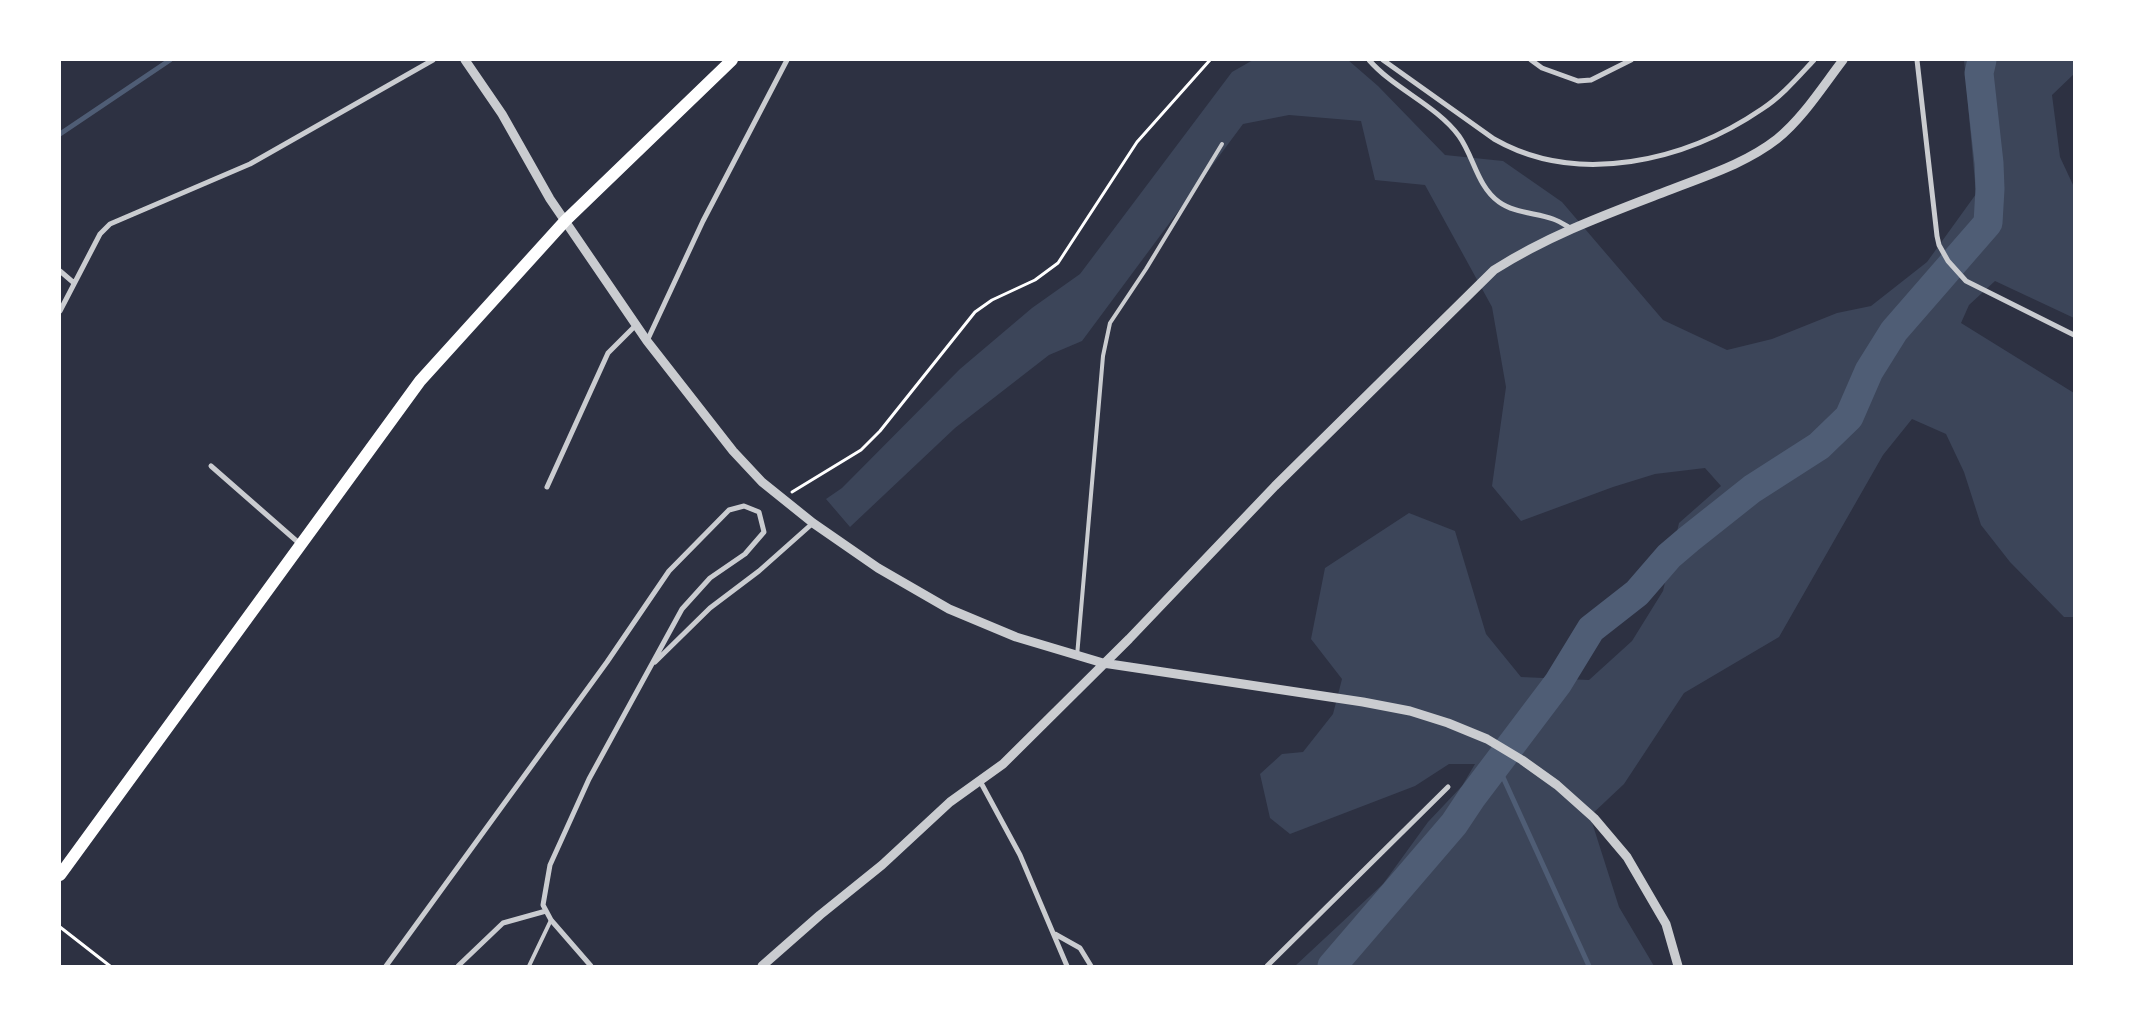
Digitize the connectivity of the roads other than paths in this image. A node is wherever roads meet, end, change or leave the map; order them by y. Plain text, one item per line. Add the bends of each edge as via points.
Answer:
1 (432, 60) edge
2 (465, 60) edge
3 (732, 60) edge
4 (787, 60) edge
5 (1369, 60) edge
6 (1383, 60) edge
7 (1531, 60) edge
8 (1631, 60) edge
9 (1814, 60) edge
10 (1843, 60) edge
11 (1917, 60) edge
12 (1222, 144) dead end
13 (565, 221) junction
14 (1570, 228) junction
15 (60, 271) edge
16 (74, 283) junction
17 (60, 311) edge
18 (636, 325) junction
19 (2074, 335) edge
20 (647, 341) junction
21 (211, 466) dead end
22 (547, 487) dead end
23 (813, 524) junction
24 (301, 545) junction
25 (1077, 656) junction
26 (1102, 663) junction
27 (649, 668) junction
28 (980, 781) junction
29 (1448, 787) dead end
30 (60, 875) edge
31 (546, 911) junction
32 (551, 920) junction
33 (1055, 934) junction
34 (386, 966) edge
35 (458, 966) edge
36 (529, 966) edge
37 (591, 966) edge
38 (762, 966) edge
39 (1067, 966) edge
40 (1091, 966) edge
41 (1267, 966) edge
42 (1678, 966) edge

1 - 16 street via 250,164 110,224 100,234
2 - 13 street via 502,114
3 - 13 main road
4 - 20 street via 703,221
5 - 14 street via 1382,75 1448,124 1459,137 1485,187 1499,202 1553,219
6 - 9 street via 1511,149 1534,157 1592,165 1640,162 1713,137 1763,109 1792,85
7 - 8 street via 1542,68 1578,81 1591,80
10 - 14 street via 1797,118 1778,138 1751,157
11 - 19 street via 1939,245 1948,261 1966,281
12 - 25 lane via 1110,323 1102,356
13 - 18 street
13 - 24 main road via 420,381
14 - 26 street via 1516,256 1480,283
15 - 16 street
16 - 17 street
18 - 20 street
18 - 22 street via 608,353
20 - 23 street via 733,451 762,482
21 - 24 street
23 - 25 street via 949,610 1016,637
23 - 27 street via 710,608
24 - 30 main road
25 - 26 street
26 - 28 street via 1003,764
26 - 42 street via 1410,711 1487,739 1557,785 1594,818 1627,856 1666,924
27 - 31 street via 589,780 550,864 543,905
27 - 34 street via 682,609 710,578 745,554 764,532 759,512 744,506 729,510 669,571 607,662
28 - 33 street via 1020,855
28 - 38 street via 950,802 882,865
29 - 41 street
31 - 32 street
31 - 35 street via 503,924
32 - 36 lane
32 - 37 street
33 - 39 street
33 - 40 street via 1080,948

